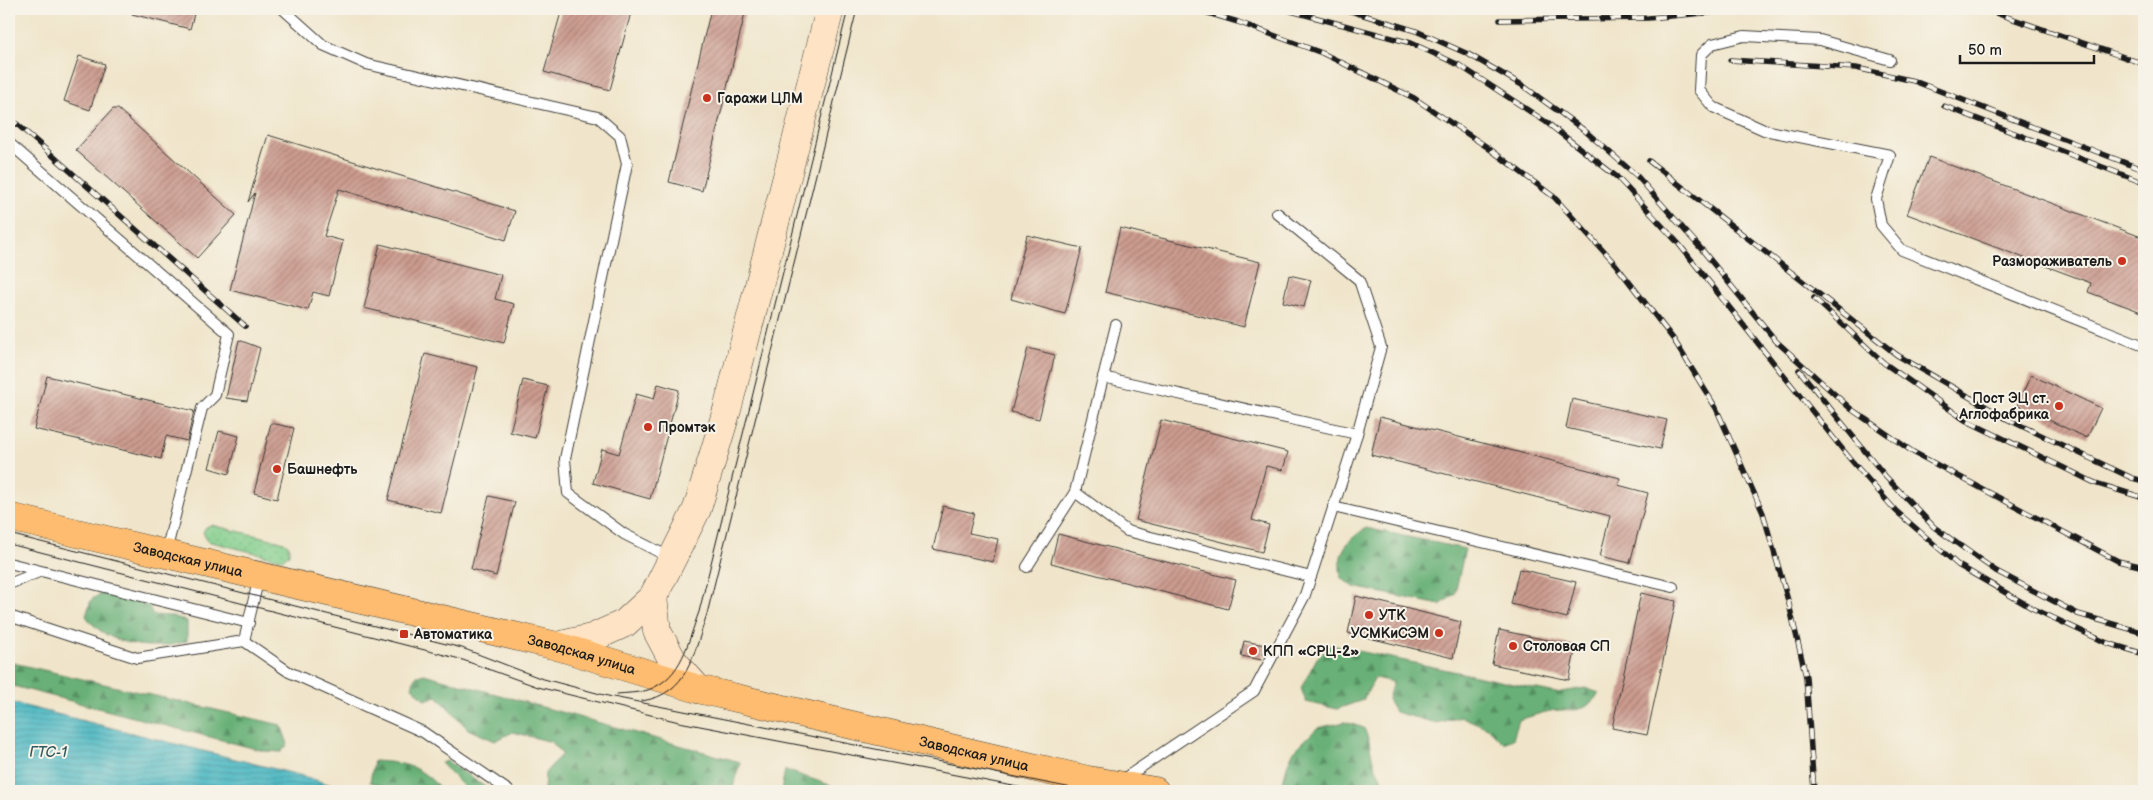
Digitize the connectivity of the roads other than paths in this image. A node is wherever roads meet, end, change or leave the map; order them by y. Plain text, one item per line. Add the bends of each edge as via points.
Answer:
1 (283, 9) edge
2 (830, 9) edge
3 (1890, 60) dead end
4 (9, 143) edge
5 (1277, 213) dead end
6 (1116, 324) dead end
7 (2144, 346) edge
8 (1103, 377) junction
9 (1357, 434) junction
10 (1075, 492) junction
11 (1333, 507) junction
12 (9, 517) edge
13 (166, 553) junction
14 (672, 558) junction
15 (9, 564) edge
16 (1027, 567) dead end
17 (39, 572) junction
18 (259, 576) junction
19 (1311, 577) junction
20 (9, 584) edge
21 (1673, 587) dead end
22 (653, 597) junction
23 (9, 616) edge
24 (249, 623) junction
25 (244, 641) junction
26 (557, 646) junction
27 (698, 689) junction
28 (1115, 785) junction
29 (509, 791) edge
30 (1155, 791) edge

1 - 14 lane via 323,45 366,64 598,117 620,136 627,164 565,458 568,493 624,534
2 - 14 street via 727,410 697,509
3 - 7 lane via 1820,40 1744,36 1712,44 1701,55 1699,90 1713,107 1764,130 1890,155 1876,199 1881,225 1902,250
4 - 13 lane via 229,334 214,395 202,408
5 - 9 lane via 1358,280 1381,347
6 - 8 lane
8 - 9 lane
8 - 10 lane
9 - 11 lane
10 - 16 lane
10 - 19 lane via 1127,531
11 - 19 lane
11 - 21 lane
12 - 13 main road, Заводская улица
13 - 18 main road, Заводская улица
14 - 22 street
15 - 17 lane
17 - 20 lane
17 - 24 lane
18 - 24 lane
18 - 26 main road, Заводская улица
19 - 28 lane via 1305,595 1254,691
22 - 26 street via 625,623 592,638
22 - 27 street via 657,631 673,661
23 - 25 lane via 137,658
24 - 25 lane
25 - 29 lane via 289,672 423,732
26 - 27 main road, Заводская улица
27 - 28 main road, Заводская улица
28 - 30 main road, Заводская улица

